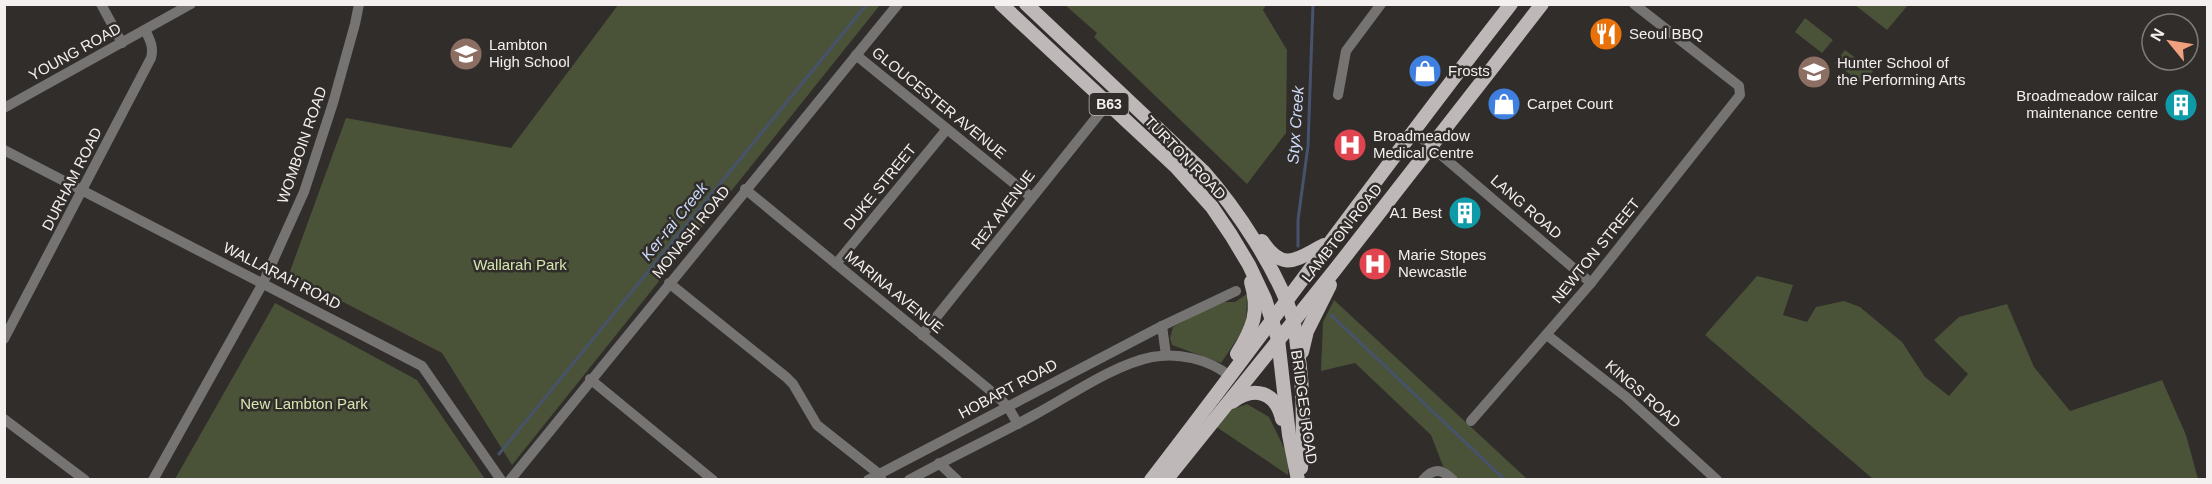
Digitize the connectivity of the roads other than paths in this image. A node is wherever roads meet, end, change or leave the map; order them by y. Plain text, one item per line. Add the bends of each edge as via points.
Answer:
1 (101, 4) edge
2 (191, 4) edge
3 (359, 4) edge
4 (898, 4) edge
5 (1001, 4) edge
6 (1026, 4) edge
7 (1381, 4) edge
8 (1511, 4) edge
9 (1542, 4) edge
10 (1634, 4) edge
11 (145, 30) junction
12 (122, 43) junction
13 (856, 55) junction
14 (1338, 95) dead end
15 (1108, 103) junction
16 (4, 108) edge
17 (947, 129) junction
18 (1413, 131) junction
19 (1432, 146) junction
20 (4, 150) edge
21 (745, 189) junction
22 (83, 190) junction
23 (1031, 197) junction
24 (1233, 210) junction
25 (1329, 243) junction
26 (836, 264) junction
27 (1249, 265) junction
28 (1334, 271) junction
29 (263, 283) junction
30 (669, 283) junction
31 (1591, 283) junction
32 (1236, 291) dead end
33 (1286, 302) junction
34 (1293, 320) junction
35 (1272, 321) junction
36 (1162, 326) junction
37 (1547, 334) junction
38 (922, 335) junction
39 (4, 339) edge
40 (1278, 339) junction
41 (1166, 355) junction
42 (1300, 362) junction
43 (1230, 376) junction
44 (590, 379) junction
45 (1008, 406) junction
46 (1221, 410) junction
47 (4, 419) edge
48 (1472, 421) dead end
49 (1018, 424) junction
50 (1289, 435) junction
51 (939, 463) junction
52 (1426, 476) edge
53 (880, 477) edge
54 (85, 480) edge
55 (153, 480) edge
56 (501, 480) edge
57 (510, 480) edge
58 (713, 480) edge
59 (868, 480) edge
60 (909, 480) edge
61 (957, 480) edge
62 (1151, 480) edge
63 (1166, 480) edge
64 (1299, 480) edge
65 (1453, 480) edge
66 (1717, 480) edge

1 - 12 street
2 - 11 street, YOUNG ROAD
3 - 29 street, WOMBOIN ROAD via 304,192
4 - 13 street, MONASH ROAD
5 - 15 main road, TURTON ROAD / B63
6 - 24 main road, TURTON ROAD / B63 via 1188,156
7 - 14 street via 1346,51
8 - 18 main road, LAMBTON ROAD
9 - 19 main road, LAMBTON ROAD
10 - 31 street, NEWTON STREET via 1739,86 1740,95
11 - 12 street, YOUNG ROAD
11 - 22 street, DURHAM ROAD via 152,43 151,58
12 - 16 street, YOUNG ROAD
13 - 17 street, GLOUCESTER AVENUE
13 - 21 street, MONASH ROAD
15 - 23 street, REX AVENUE
15 - 27 main road, TURTON ROAD / B63 via 1201,194
17 - 23 street, GLOUCESTER AVENUE
17 - 26 street, DUKE STREET
18 - 19 street, LANG ROAD
18 - 25 main road, LAMBTON ROAD
19 - 28 main road, LAMBTON ROAD
19 - 31 street, LANG ROAD
20 - 22 street, WALLARAH ROAD
21 - 26 street, MARINA AVENUE
21 - 30 street, MONASH ROAD
22 - 29 street, WALLARAH ROAD
22 - 39 street, DURHAM ROAD
23 - 38 street, REX AVENUE
24 - 25 main road via 1245,214 1267,249 1281,258 1302,259
24 - 33 main road, TURTON ROAD / B63 via 1261,252
25 - 33 main road, LAMBTON ROAD
26 - 38 street, MARINA AVENUE
27 - 35 main road, TURTON ROAD / B63
27 - 43 main road via 1255,295 1253,325 1234,358
28 - 34 main road, LAMBTON ROAD
28 - 42 main road via 1304,339
29 - 55 street, WOMBOIN ROAD
29 - 56 street, WALLARAH ROAD via 422,366
30 - 44 street, MONASH ROAD
30 - 53 street via 786,377 817,425
31 - 37 street, NEWTON STREET
32 - 36 street, HOBART ROAD
33 - 34 main road, BRIDGES ROAD / B63
33 - 35 main road, LAMBTON ROAD
34 - 40 main road, LAMBTON ROAD
34 - 42 main road, BRIDGES ROAD / B63
35 - 40 main road, TURTON ROAD / B63
35 - 43 main road, LAMBTON ROAD
36 - 41 street
36 - 45 street, HOBART ROAD
37 - 48 street, NEWTON STREET
37 - 66 street, KINGS ROAD via 1626,397
38 - 45 street, MARINA AVENUE
40 - 46 main road, LAMBTON ROAD
40 - 50 main road, BRIDGES ROAD / B63
41 - 43 street via 1216,366
41 - 49 street via 1120,369
42 - 64 main road, BRIDGES ROAD / B63 via 1304,430
43 - 62 main road, LAMBTON ROAD
44 - 57 street, MONASH ROAD
44 - 58 street
45 - 49 street, MARINA AVENUE
45 - 53 street, HOBART ROAD
46 - 50 main road via 1241,395 1256,392 1280,407
46 - 63 main road, LAMBTON ROAD
47 - 54 street
49 - 51 street
50 - 64 main road, BRIDGES ROAD / B63
51 - 60 street
51 - 61 street
52 - 65 street via 1439,470
53 - 59 street, HOBART ROAD

